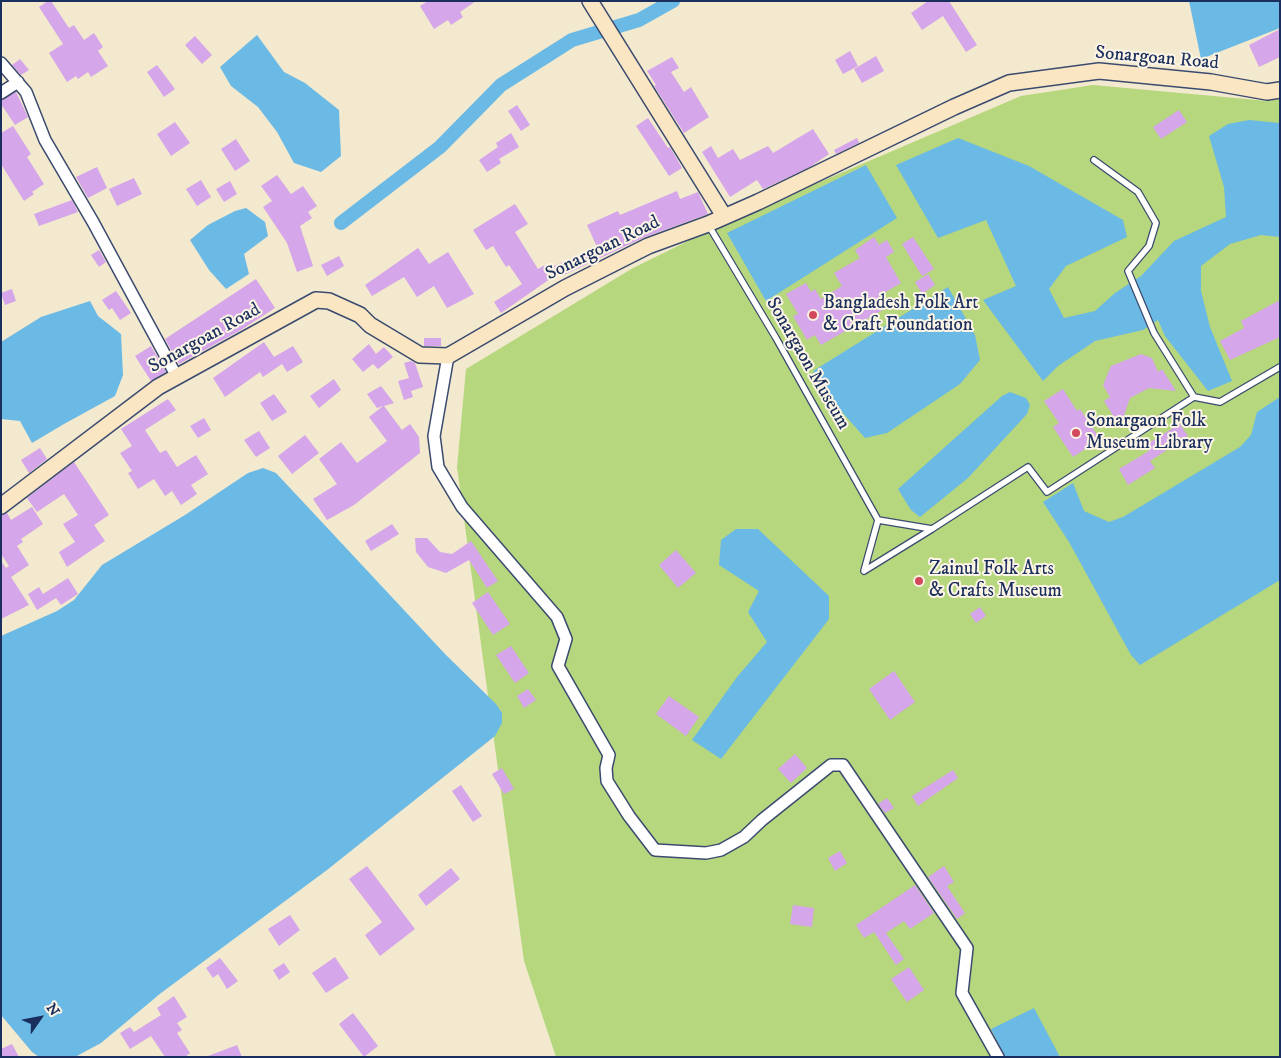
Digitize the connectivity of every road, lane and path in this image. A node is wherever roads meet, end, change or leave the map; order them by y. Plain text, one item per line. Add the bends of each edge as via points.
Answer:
1 (590, 1) edge
2 (1, 63) edge
3 (18, 82) junction
4 (1280, 90) edge
5 (1, 93) edge
6 (1094, 160) dead end
7 (724, 216) junction
8 (708, 224) junction
9 (448, 356) junction
10 (1280, 367) edge
11 (177, 377) junction
12 (1194, 397) junction
13 (1, 506) edge
14 (878, 520) junction
15 (932, 529) junction
16 (998, 1057) edge

1 - 7 main road
2 - 3 street
3 - 5 street
3 - 11 street via 26,92 45,140
4 - 7 main road, Sonargoan Road via 1267,92 1211,82 1099,71 1009,83
6 - 12 lane via 1138,192 1156,223 1148,246 1128,271 1154,333
7 - 8 main road, Sonargoan Road
8 - 9 main road, Sonargoan Road via 648,246 602,269
8 - 14 lane, Sonargaon Museum
9 - 11 main road, Sonargoan Road via 420,355 370,325 360,315 329,301 316,300
9 - 16 street via 434,436 438,467 462,506 557,618 566,638 558,666 609,755 607,782 654,850 706,853 722,850 744,837 831,765 843,766 967,948 962,993
10 - 12 lane via 1220,402
11 - 13 main road, Sonargoan Road via 158,387
12 - 15 lane via 1047,492 1028,467
14 - 15 lane
14 - 15 lane via 864,571

